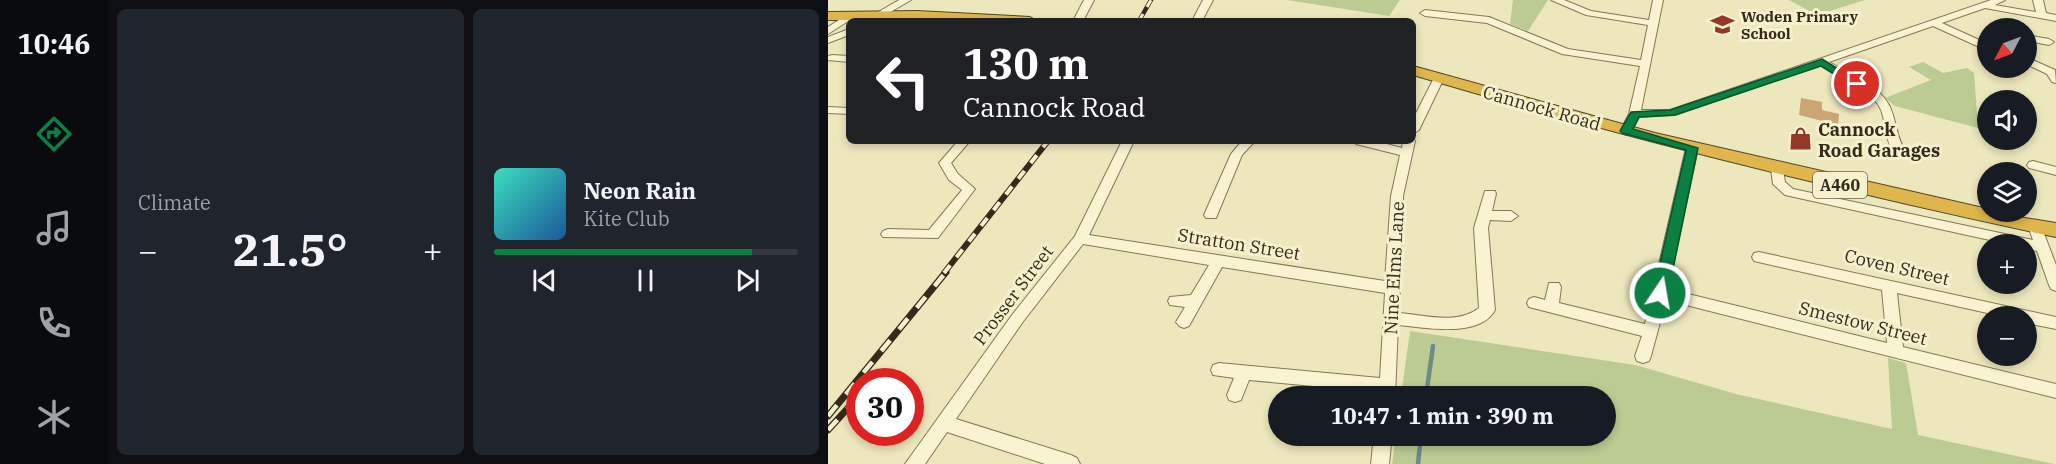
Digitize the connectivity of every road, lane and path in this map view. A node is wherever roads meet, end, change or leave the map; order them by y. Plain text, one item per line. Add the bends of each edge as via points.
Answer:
1 (906, 0) edge
2 (1089, 0) edge
3 (1208, 0) edge
4 (1556, 0) edge
5 (1658, 0) edge
6 (2001, 0) edge
7 (2038, 0) edge
8 (1985, 5) junction
9 (1425, 13) dead end
10 (828, 16) edge
11 (851, 16) junction
12 (2042, 16) junction
13 (848, 18) edge
14 (874, 18) edge
15 (1080, 18) edge
16 (1199, 18) edge
17 (2056, 18) edge
18 (846, 19) edge
19 (1652, 23) junction
20 (1934, 23) junction
21 (828, 31) edge
22 (846, 33) edge
23 (2037, 39) edge
24 (828, 40) edge
25 (2049, 42) dead end
26 (1977, 43) edge
27 (832, 58) dead end
28 (846, 59) edge
29 (1822, 62) junction
30 (1646, 64) junction
31 (2037, 65) edge
32 (1416, 71) edge
33 (1438, 78) junction
34 (2056, 80) edge
35 (828, 110) edge
36 (846, 111) edge
37 (1635, 114) junction
38 (1416, 124) edge
39 (1626, 131) junction
40 (961, 144) edge
41 (1127, 144) edge
42 (1246, 144) edge
43 (1388, 144) edge
44 (1406, 146) edge
45 (1692, 148) junction
46 (1900, 152) dead end
47 (2037, 166) edge
48 (1777, 169) junction
49 (2056, 171) edge
50 (1490, 194) dead end
51 (1211, 215) dead end
52 (1484, 215) junction
53 (1511, 216) dead end
54 (2035, 226) junction
55 (2056, 230) edge
56 (888, 234) dead end
57 (1080, 239) junction
58 (2043, 247) junction
59 (1759, 257) dead end
60 (1218, 261) junction
61 (2056, 285) edge
62 (1889, 286) junction
63 (1554, 287) dead end
64 (1391, 288) junction
65 (1660, 293) junction
66 (1175, 301) dead end
67 (1194, 301) junction
68 (1534, 303) dead end
69 (1551, 306) junction
70 (1980, 306) edge
71 (1392, 318) junction
72 (2037, 319) edge
73 (1184, 322) dead end
74 (2056, 323) edge
75 (1651, 332) junction
76 (1896, 351) junction
77 (1643, 356) dead end
78 (1219, 370) dead end
79 (1244, 373) junction
80 (1348, 386) edge
81 (1388, 386) edge
82 (2056, 391) edge
83 (1235, 395) dead end
84 (944, 423) junction
85 (1382, 446) edge
86 (914, 464) edge
87 (1071, 464) edge
88 (1380, 464) edge

1 - 14 street
2 - 15 street
3 - 16 street
4 - 19 street via 1588,13
5 - 19 street
6 - 8 street
7 - 12 street
8 - 12 street
8 - 20 street
9 - 30 street via 1440,10 1489,20 1566,52
10 - 11 highway
11 - 13 street
11 - 14 highway
12 - 17 street
18 - 21 street
19 - 30 street
20 - 26 street
20 - 29 street
22 - 24 street
23 - 25 street
27 - 28 street
29 - 37 street via 1671,113
29 - 46 street via 1874,94 1885,106 1893,144
30 - 37 street
31 - 34 street via 2051,72
32 - 33 highway, Cannock Road / A460
33 - 38 street
33 - 39 highway, Cannock Road / A460
35 - 36 street
37 - 39 street
39 - 45 highway, Cannock Road / A460
40 - 56 street via 945,163 953,177 969,189 933,235
41 - 57 street, Prosser Street
42 - 51 street via 1237,154
43 - 44 street
44 - 64 street, Nine Elms Lane via 1397,196
45 - 48 highway, Cannock Road / A460
45 - 65 street
47 - 49 street
48 - 54 highway, Cannock Road / A460
48 - 58 street via 1779,184 1789,192
50 - 52 street
52 - 53 street
52 - 71 street via 1481,228 1487,310 1467,323
54 - 55 highway, Cannock Road / A460
54 - 58 street
57 - 60 street, Stratton Street
57 - 84 street, Prosser Street via 1017,319
58 - 61 street
59 - 62 street, Coven Street
60 - 64 street, Stratton Street
60 - 67 street
62 - 70 street, Coven Street
62 - 76 street
63 - 69 street
64 - 71 street, Nine Elms Lane
65 - 75 street
65 - 76 street, Smestow Street
66 - 67 street
67 - 73 street
68 - 69 street
69 - 75 street
71 - 81 street, Nine Elms Lane
72 - 74 street, Coven Street
75 - 77 street
76 - 82 street, Smestow Street
78 - 79 street
79 - 80 street
79 - 83 street
84 - 86 street, Prosser Street
84 - 87 street
85 - 88 street

